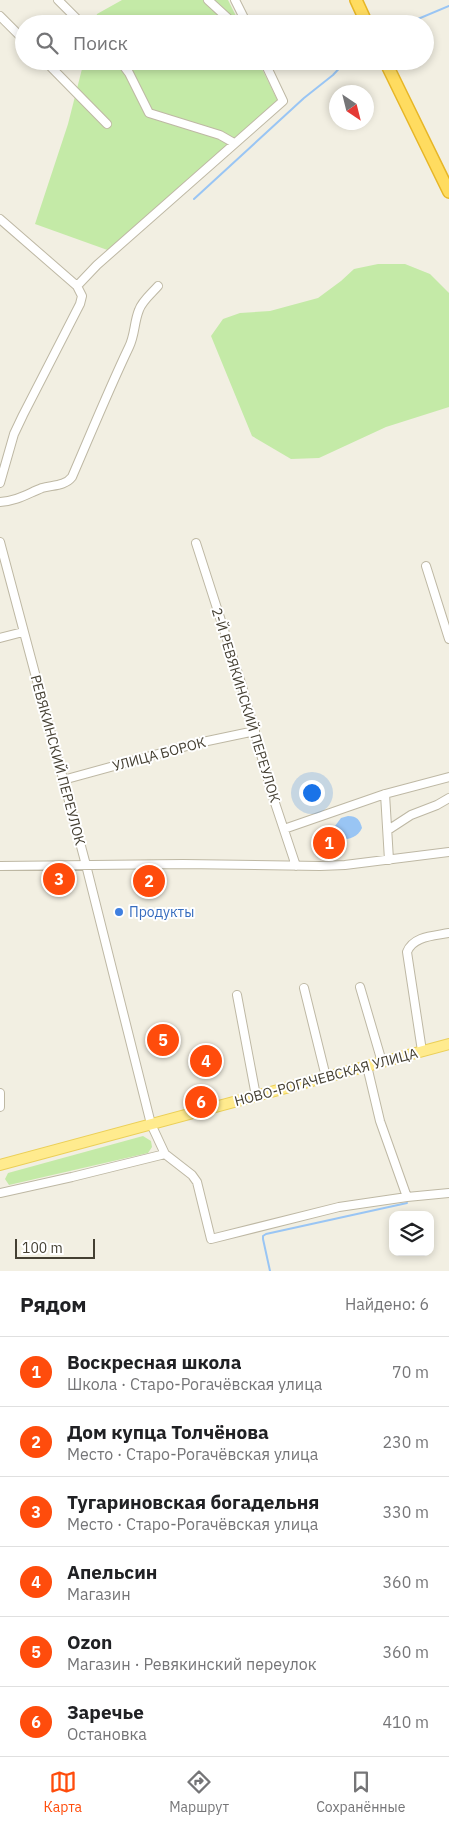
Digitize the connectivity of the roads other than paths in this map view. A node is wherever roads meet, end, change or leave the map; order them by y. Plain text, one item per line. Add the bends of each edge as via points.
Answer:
1 (58, 0) edge
2 (208, 0) edge
3 (235, 0) edge
4 (356, 0) edge
5 (73, 15) edge
6 (224, 15) edge
7 (242, 15) edge
8 (363, 15) edge
9 (0, 16) edge
10 (15, 31) edge
11 (54, 70) edge
12 (127, 70) edge
13 (268, 70) edge
14 (389, 70) edge
15 (107, 124) dead end
16 (234, 144) junction
17 (449, 192) edge
18 (0, 219) edge
19 (76, 286) junction
20 (158, 286) dead end
21 (0, 483) edge
22 (0, 502) edge
23 (0, 542) edge
24 (196, 543) dead end
25 (426, 566) dead end
26 (23, 632) junction
27 (0, 638) edge
28 (449, 639) edge
29 (255, 731) junction
30 (449, 776) edge
31 (63, 780) junction
32 (385, 794) junction
33 (449, 798) edge
34 (284, 829) junction
35 (388, 830) junction
36 (449, 852) edge
37 (389, 860) junction
38 (86, 865) junction
39 (0, 866) edge
40 (296, 866) junction
41 (449, 933) edge
42 (360, 987) dead end
43 (304, 988) dead end
44 (237, 995) dead end
45 (449, 1044) edge
46 (422, 1051) junction
47 (382, 1062) junction
48 (367, 1066) junction
49 (326, 1077) junction
50 (0, 1093) edge
51 (256, 1096) junction
52 (0, 1107) edge
53 (151, 1124) junction
54 (165, 1154) junction
55 (3, 1164) edge
56 (449, 1192) edge
57 (0, 1193) edge
58 (407, 1197) junction

1 - 5 street
2 - 6 street
3 - 7 street
4 - 8 highway
9 - 10 street
11 - 15 street
12 - 16 street via 149,113 220,135
13 - 16 street via 283,101
14 - 17 highway
16 - 19 street
18 - 19 street
19 - 21 street via 82,296 80,304 14,434
20 - 22 street via 139,310 130,344 72,477 65,483 43,488 19,499
23 - 26 street, РЕВЯКИНСКИЙ ПЕРЕУЛОК
24 - 29 street, 2-Й РЕВЯКИНСКИЙ ПЕРЕУЛОК
25 - 28 street
26 - 27 street
26 - 31 street, РЕВЯКИНСКИЙ ПЕРЕУЛОК
29 - 31 street, УЛИЦА БОРОК
29 - 34 street, 2-Й РЕВЯКИНСКИЙ ПЕРЕУЛОК
30 - 32 street
31 - 38 street, РЕВЯКИНСКИЙ ПЕРЕУЛОК
32 - 34 street
32 - 35 street
33 - 35 street via 411,815
34 - 40 street, 2-Й РЕВЯКИНСКИЙ ПЕРЕУЛОК
35 - 37 street
36 - 37 street
37 - 40 street
38 - 39 street
38 - 40 street
38 - 53 street, РЕВЯКИНСКИЙ ПЕРЕУЛОК
41 - 46 street via 421,938 409,946 407,952
42 - 47 street
43 - 49 street
44 - 51 street
45 - 46 main road, НОВО-РОГАЧЕВСКАЯ УЛИЦА
46 - 47 main road, НОВО-РОГАЧЕВСКАЯ УЛИЦА
47 - 48 main road, НОВО-РОГАЧЕВСКАЯ УЛИЦА
48 - 49 main road, НОВО-РОГАЧЕВСКАЯ УЛИЦА
48 - 58 street via 380,1121
49 - 51 main road, НОВО-РОГАЧЕВСКАЯ УЛИЦА
50 - 52 street
51 - 53 main road, НОВО-РОГАЧЕВСКАЯ УЛИЦА
53 - 54 street, РЕВЯКИНСКИЙ ПЕРЕУЛОК
53 - 55 main road, НОВО-РОГАЧЕВСКАЯ УЛИЦА
54 - 57 street
54 - 58 street via 192,1175 196,1182 211,1239 339,1207
56 - 58 street

